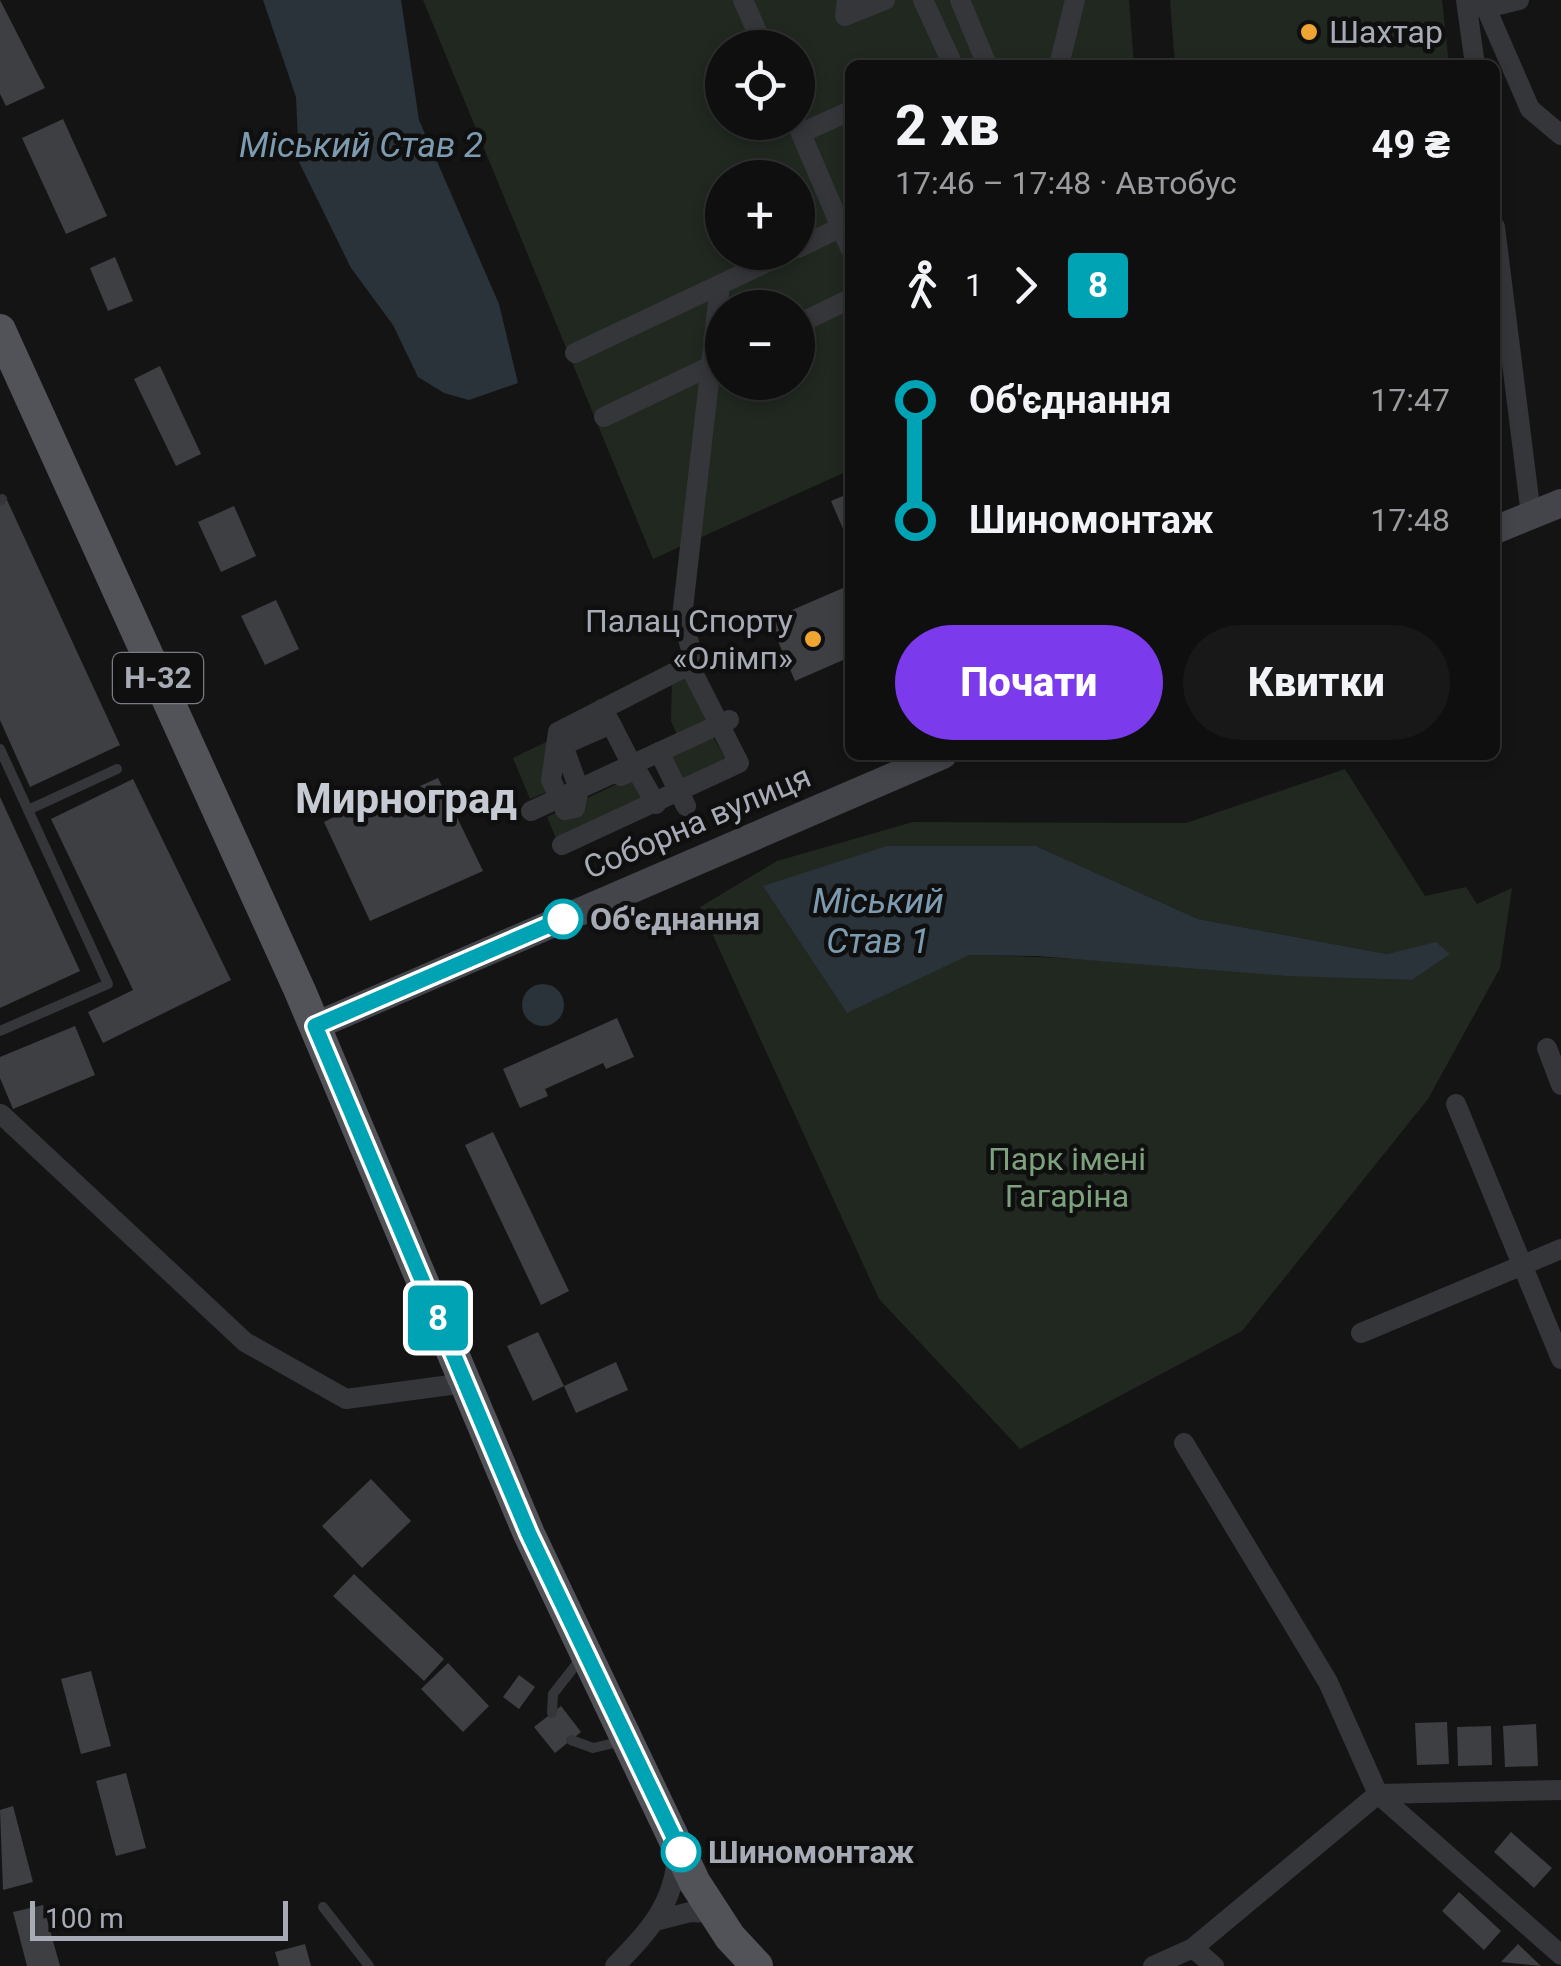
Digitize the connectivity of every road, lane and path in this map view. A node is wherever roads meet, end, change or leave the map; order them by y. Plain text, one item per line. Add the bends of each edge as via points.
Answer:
1 (743, 0) edge
2 (847, 0) edge
3 (886, 0) edge
4 (923, 0) edge
5 (960, 0) edge
6 (1075, 0) edge
7 (1520, 0) edge
8 (1473, 4) edge
9 (756, 30) edge
10 (951, 60) edge
11 (986, 60) edge
12 (1060, 60) edge
13 (1475, 60) edge
14 (845, 113) edge
15 (815, 122) edge
16 (1561, 135) edge
17 (804, 140) edge
18 (845, 229) edge
19 (845, 234) edge
20 (815, 243) edge
21 (1500, 266) edge
22 (750, 270) edge
23 (720, 284) junction
24 (720, 290) edge
25 (845, 301) edge
26 (815, 316) edge
27 (0, 330) edge
28 (575, 352) dead end
29 (705, 369) edge
30 (712, 400) edge
31 (604, 417) dead end
32 (1561, 503) edge
33 (1531, 516) junction
34 (1500, 528) edge
35 (692, 653) dead end
36 (607, 717) junction
37 (729, 720) dead end
38 (0, 751) edge
39 (660, 752) junction
40 (930, 760) edge
41 (632, 764) junction
42 (117, 768) dead end
43 (602, 778) junction
44 (579, 789) junction
45 (656, 804) dead end
46 (686, 806) dead end
47 (28, 810) junction
48 (531, 811) dead end
49 (562, 844) dead end
50 (315, 1026) junction
51 (0, 1030) edge
52 (1547, 1048) dead end
53 (1561, 1085) edge
54 (1456, 1104) dead end
55 (1, 1113) edge
56 (1561, 1250) edge
57 (1520, 1266) junction
58 (1362, 1333) dead end
59 (1561, 1359) edge
60 (465, 1383) junction
61 (1184, 1443) dead end
62 (585, 1652) junction
63 (552, 1713) dead end
64 (571, 1740) dead end
65 (627, 1740) junction
66 (1561, 1790) edge
67 (1378, 1794) junction
68 (678, 1844) junction
69 (322, 1907) dead end
70 (713, 1914) junction
71 (659, 1920) junction
72 (1193, 1948) junction
73 (1561, 1955) edge
74 (369, 1966) edge
75 (615, 1966) edge
76 (757, 1966) edge
77 (1154, 1966) edge
78 (1214, 1966) edge

1 - 9 street
2 - 3 street via 845,16
4 - 10 street
5 - 11 street
6 - 12 street
7 - 8 street
8 - 13 street
8 - 16 street via 1530,110
14 - 15 street
17 - 18 street
19 - 20 street
21 - 33 street
22 - 23 street
23 - 24 street
23 - 28 street
25 - 26 street
27 - 50 main road, Н-32
29 - 31 street
30 - 35 street via 682,617
32 - 33 street
33 - 34 street
36 - 41 street
36 - 44 street via 560,738 551,780 565,810 575,808
36 - 49 street via 689,665 739,763
37 - 39 street
38 - 47 lane
39 - 41 street
39 - 46 street
40 - 50 street, Соборна вулиця
41 - 43 street
42 - 47 lane
43 - 44 street
43 - 45 street via 610,782 636,769
44 - 48 street
47 - 51 lane via 108,984
50 - 60 main road, Н-32
52 - 53 street
54 - 57 street
55 - 60 street via 246,1342 346,1400
56 - 57 street
57 - 58 street
57 - 59 street
60 - 62 main road, Н-32
61 - 67 street via 1328,1682
62 - 63 lane via 554,1694
62 - 65 main road, Н-32
64 - 65 lane via 592,1748
65 - 68 main road, Н-32
66 - 67 street
67 - 72 street
67 - 73 street
68 - 70 main road, Н-32
68 - 71 street
69 - 74 lane
70 - 71 street
70 - 76 main road, Н-32
71 - 75 street
72 - 77 street
72 - 78 street

